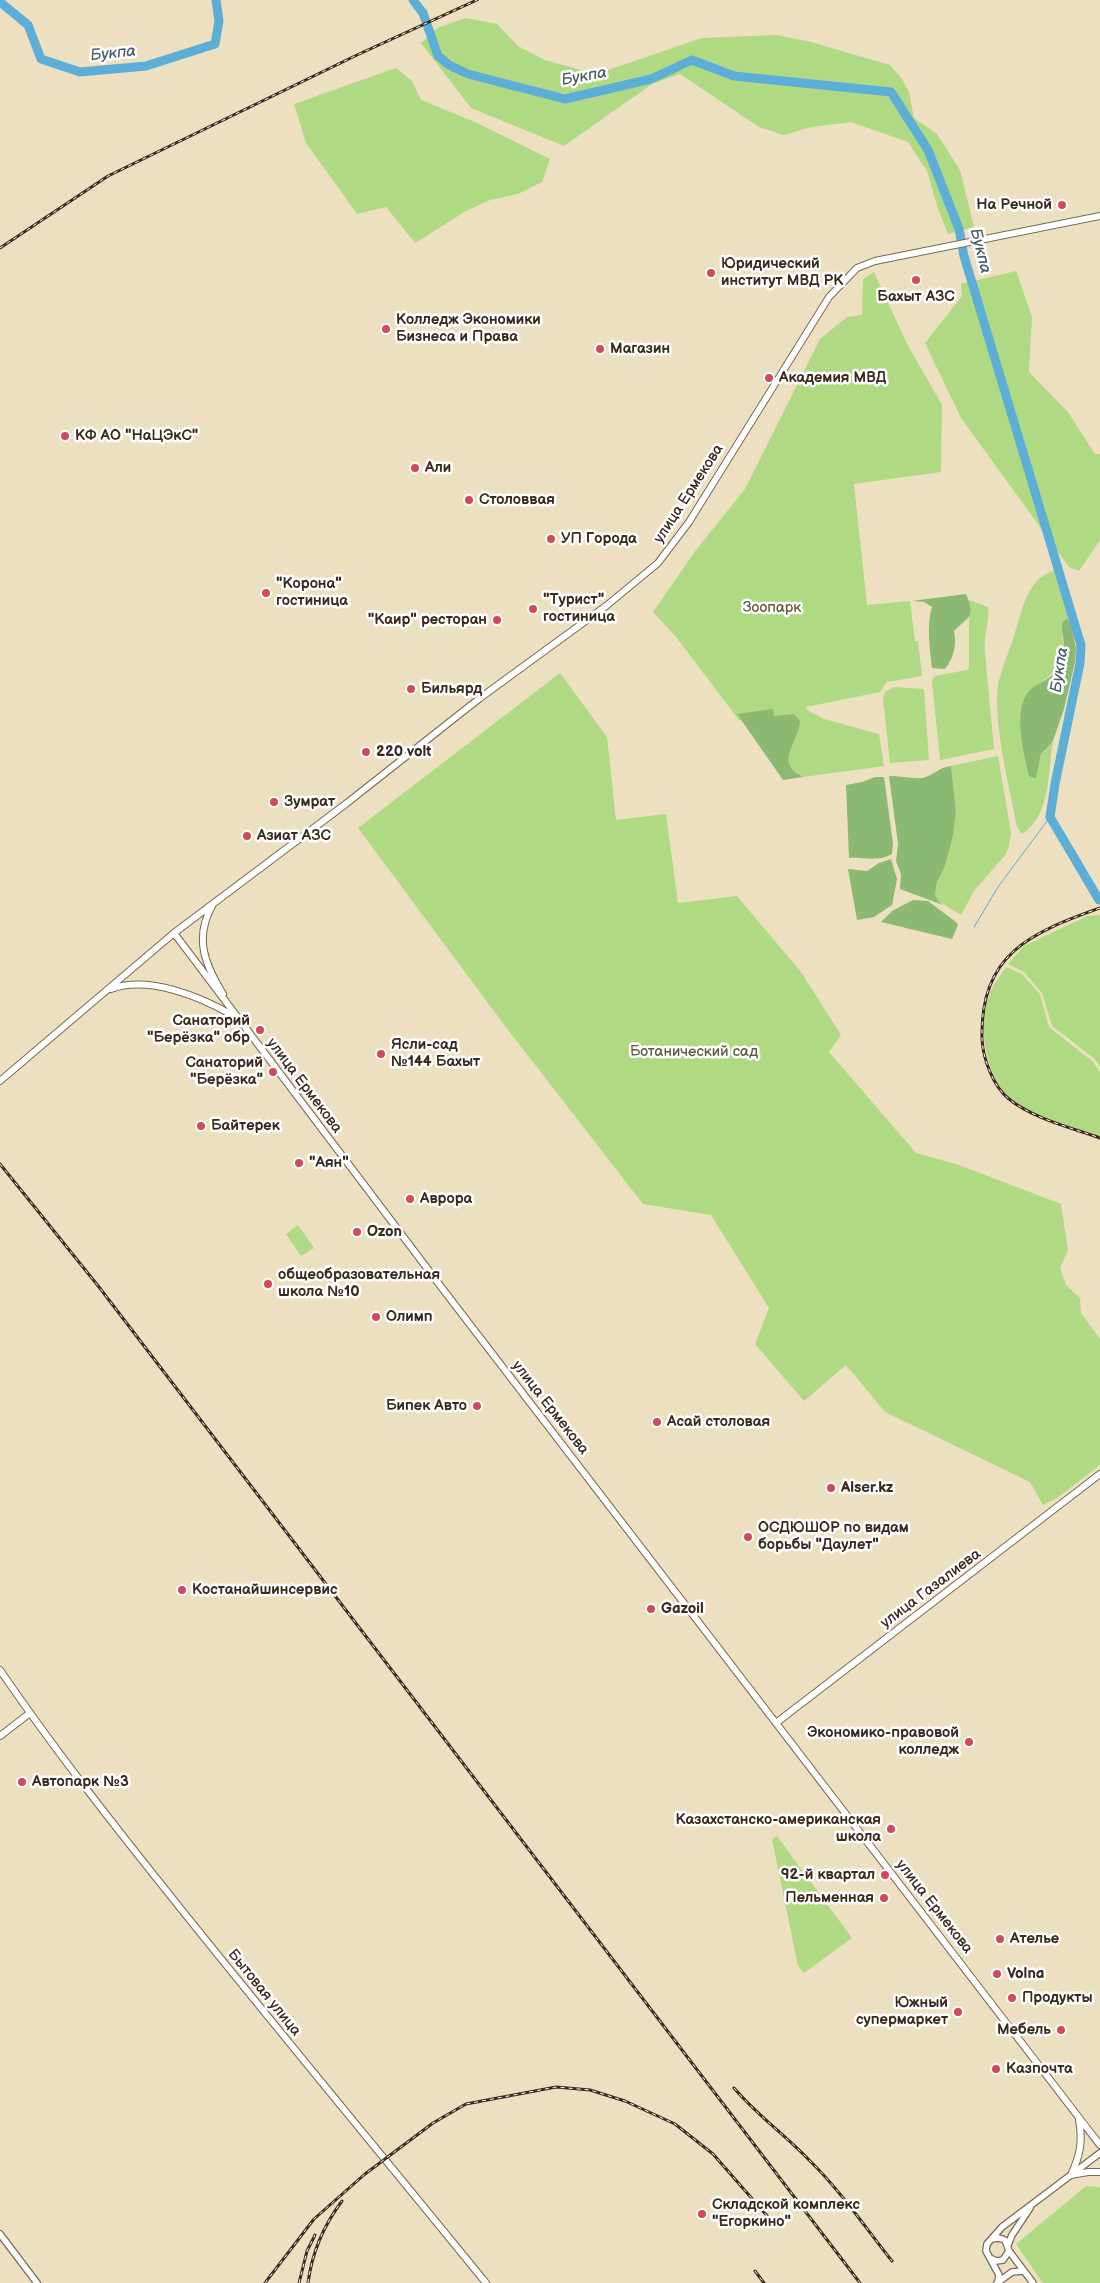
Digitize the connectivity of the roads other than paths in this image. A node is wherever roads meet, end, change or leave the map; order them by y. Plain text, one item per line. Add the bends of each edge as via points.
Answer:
1 (1100, 216) edge
2 (214, 903) junction
3 (174, 933) junction
4 (108, 990) junction
5 (238, 1017) junction
6 (0, 1081) edge
7 (1100, 1474) edge
8 (0, 1670) edge
9 (30, 1714) junction
10 (776, 1723) junction
11 (0, 1736) edge
12 (1079, 2119) junction
13 (1100, 2145) edge
14 (1100, 2153) edge
15 (1100, 2172) edge
16 (1071, 2175) junction
17 (1033, 2204) junction
18 (0, 2234) edge
19 (992, 2239) junction
20 (1009, 2248) junction
21 (989, 2257) junction
22 (1024, 2271) junction
23 (998, 2282) edge
24 (37, 2283) edge
25 (486, 2283) edge
26 (1033, 2283) edge

1 - 2 main road, улица Ермекова via 893,256 857,268 829,297 689,522 658,563 606,606 480,698
2 - 3 main road, улица Ермекова
2 - 5 main road via 203,928 202,940 207,963
3 - 4 main road
3 - 5 main road, улица Ермекова
4 - 5 main road via 122,985 155,986 202,998
4 - 6 main road
5 - 10 main road, улица Ермекова
7 - 10 main road, улица Газалиева
8 - 9 main road, Бытовая улица
9 - 11 main road
9 - 25 main road, Бытовая улица via 211,1946
10 - 12 main road, улица Ермекова
12 - 13 main road, улица Ермекова
12 - 16 main road via 1082,2135 1080,2157
14 - 16 street
15 - 16 main road
16 - 17 street
17 - 19 street via 1002,2227
17 - 20 street via 1012,2235
18 - 24 street
19 - 20 street via 1002,2238
19 - 21 street via 986,2247
20 - 21 street via 1006,2258 999,2261
20 - 22 street
21 - 23 street via 999,2274
22 - 23 street via 1012,2272
22 - 26 street

